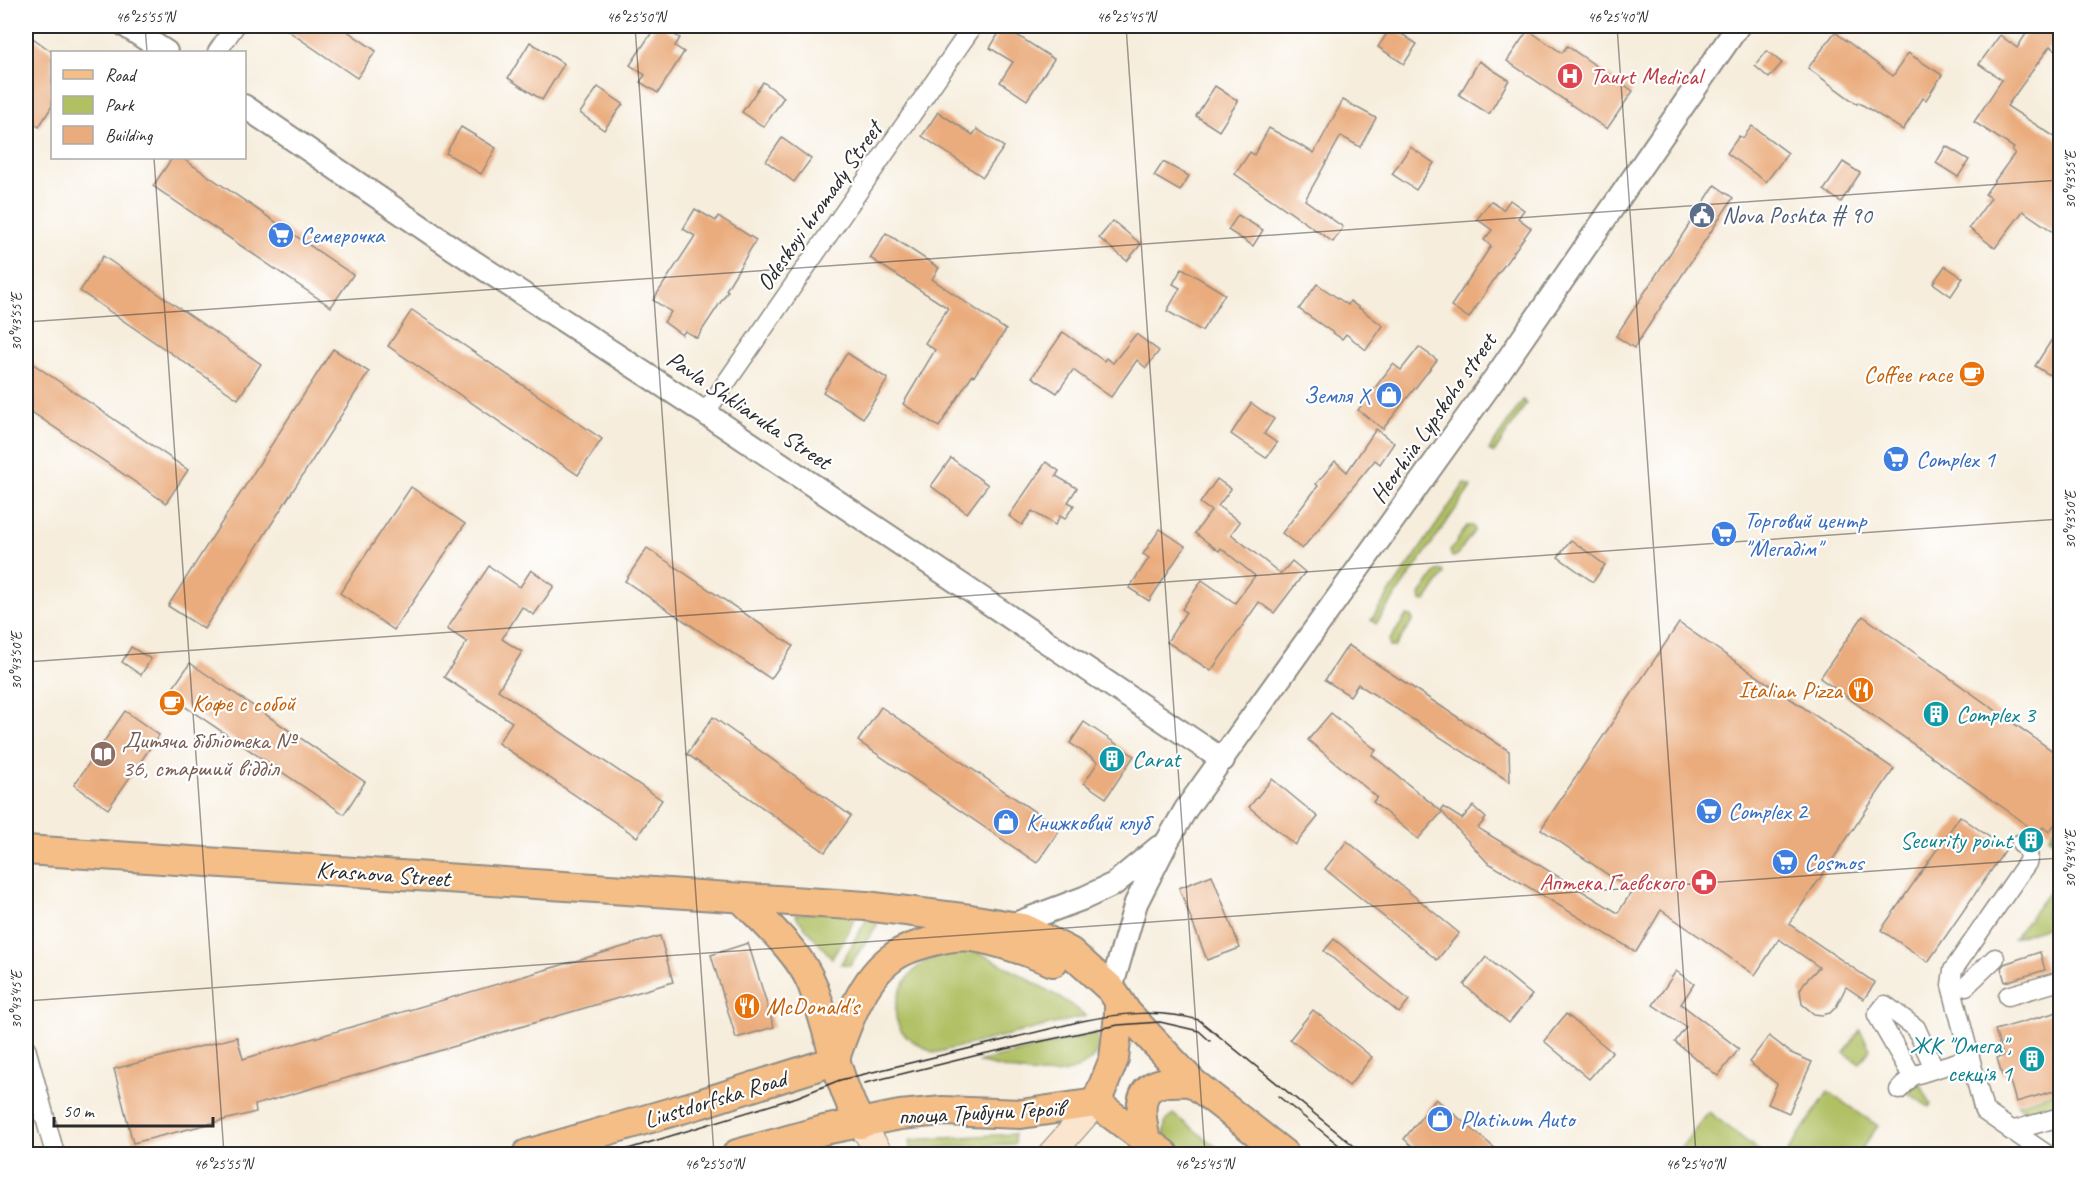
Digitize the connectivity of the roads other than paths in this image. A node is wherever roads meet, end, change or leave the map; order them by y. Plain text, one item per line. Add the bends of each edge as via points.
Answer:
1 (126, 26) edge
2 (235, 26) edge
3 (973, 26) edge
4 (1738, 26) edge
5 (164, 51) edge
6 (218, 51) edge
7 (246, 107) edge
8 (705, 413) junction
9 (1223, 760) junction
10 (1168, 840) junction
11 (2020, 843) dead end
12 (26, 850) edge
13 (741, 898) junction
14 (1009, 926) junction
15 (977, 937) junction
16 (1995, 958) dead end
17 (1990, 978) dead end
18 (2061, 981) edge
19 (1959, 989) junction
20 (2008, 996) dead end
21 (1116, 1005) junction
22 (26, 1048) edge
23 (1970, 1058) junction
24 (1934, 1068) junction
25 (1912, 1076) junction
26 (839, 1077) junction
27 (1192, 1082) junction
28 (1899, 1090) dead end
29 (1096, 1103) junction
30 (2061, 1117) edge
31 (861, 1124) junction
32 (2011, 1131) junction
33 (1155, 1148) edge
34 (55, 1155) edge
35 (527, 1155) edge
36 (737, 1155) edge
37 (880, 1155) edge
38 (1051, 1155) edge
39 (1284, 1155) edge
40 (2046, 1155) edge

1 - 5 street
2 - 6 street
3 - 8 street, Odeskoyi hromady Street
4 - 9 street, Heorhiia Lypskoho street via 1495,378
7 - 8 street, Pavla Shkliaruka Street
8 - 9 street, Pavla Shkliaruka Street
9 - 10 street, Heorhiia Lypskoho street
10 - 14 street, Heorhiia Lypskoho street via 1114,884
10 - 21 street, Heorhiia Lypskoho street via 1136,903
11 - 19 street via 2028,852 2027,863 1953,970 1951,977
12 - 13 main road, Krasnova Street
13 - 14 main road, Krasnova Street via 866,906
13 - 26 main road via 792,953 811,982
14 - 15 street, Heorhiia Lypskoho street
14 - 21 main road via 1023,928 1070,952
15 - 21 main road via 1061,964
15 - 26 main road via 916,945 891,958 868,983 855,1007
16 - 19 street
17 - 19 street
18 - 20 street
19 - 23 street
21 - 27 main road
21 - 29 main road, площа Трибуни Героїв via 1114,1059
22 - 34 street
23 - 24 street
23 - 32 street via 1984,1111
24 - 25 street
24 - 25 street via 1916,1028 1885,1005 1877,1015
25 - 28 street
26 - 31 main road
26 - 35 main road, Liustdorfska Road via 656,1117
27 - 33 main road via 1160,1083 1148,1090 1140,1113
27 - 39 main road
29 - 31 main road, площа Трибуни Героїв via 1021,1114 932,1112
29 - 33 main road
29 - 38 main road
30 - 32 street
31 - 36 main road via 824,1130
31 - 37 main road
32 - 40 street

